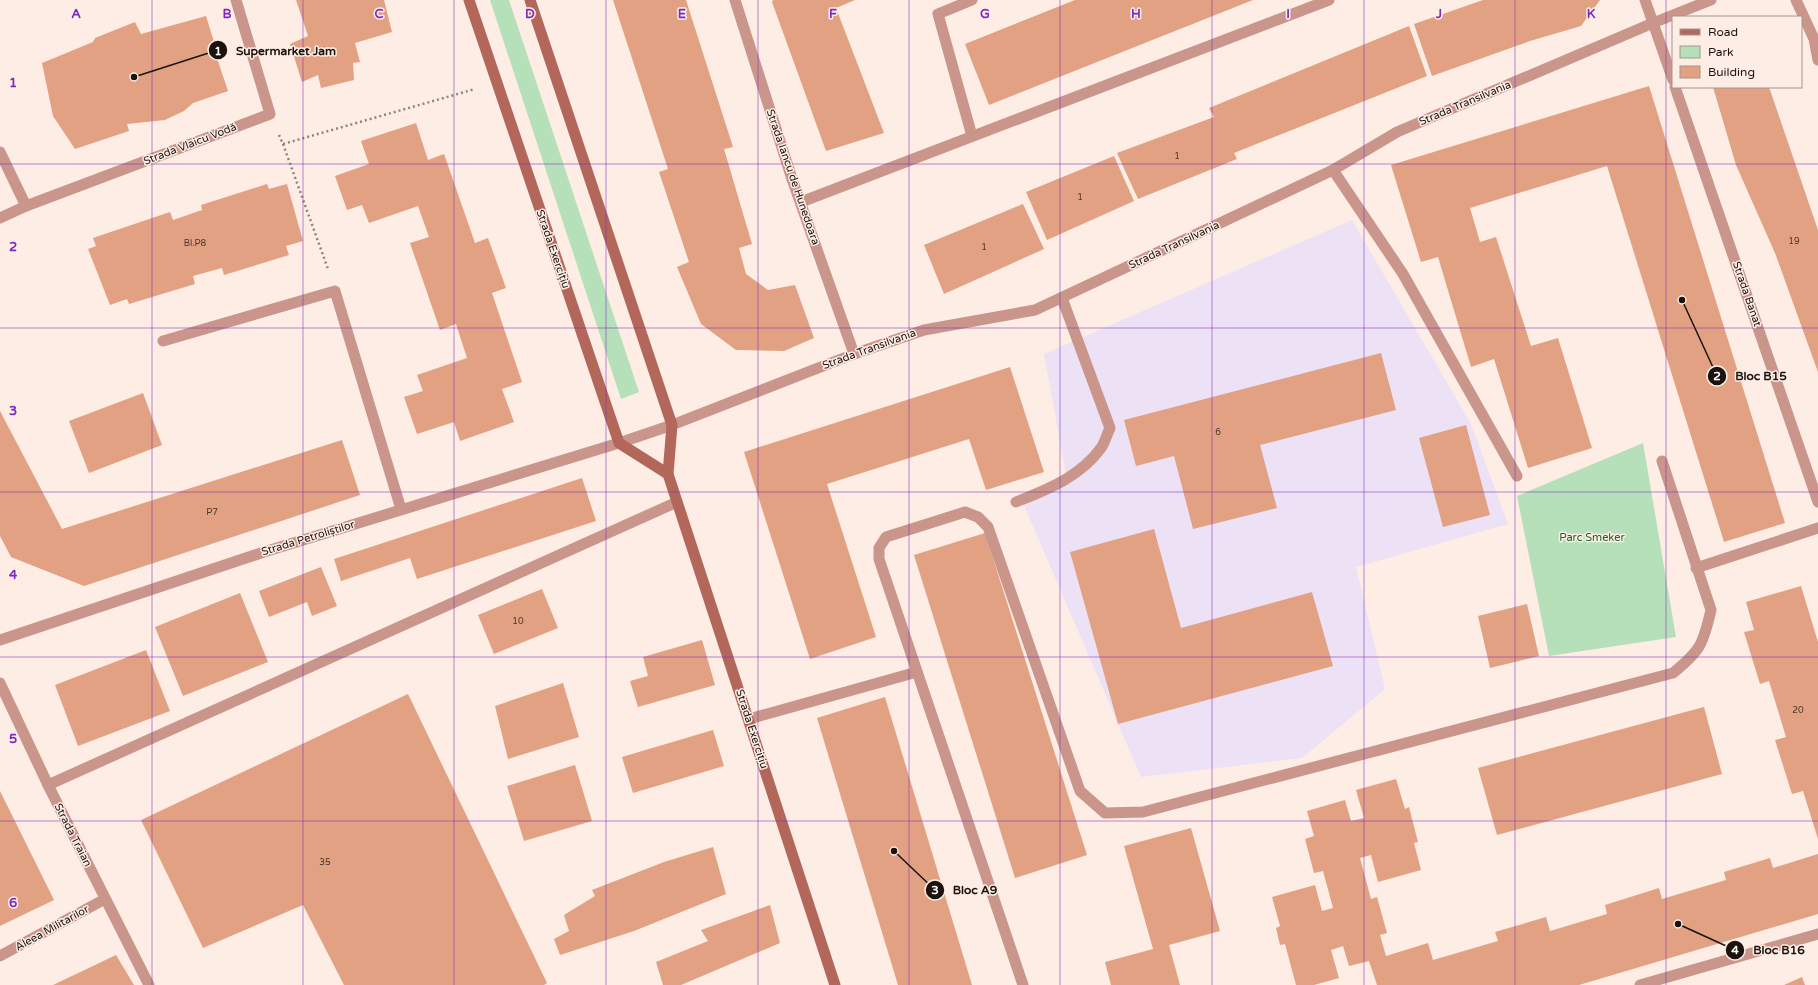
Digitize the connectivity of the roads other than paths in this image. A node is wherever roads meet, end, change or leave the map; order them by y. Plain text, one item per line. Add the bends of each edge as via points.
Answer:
1 (236, 0) edge
2 (469, 0) edge
3 (530, 0) edge
4 (735, 0) edge
5 (972, 0) edge
6 (1329, 0) edge
7 (1646, 0) edge
8 (1711, 0) edge
9 (1796, 0) edge
10 (1653, 23) junction
11 (1818, 60) edge
12 (1672, 77) edge
13 (1675, 88) edge
14 (972, 136) junction
15 (0, 152) edge
16 (1332, 170) junction
17 (801, 202) junction
18 (26, 206) junction
19 (0, 218) edge
20 (1062, 298) junction
21 (163, 340) dead end
22 (854, 354) junction
23 (672, 425) junction
24 (619, 443) junction
25 (1662, 462) dead end
26 (668, 474) junction
27 (1517, 476) dead end
28 (677, 502) junction
29 (1016, 502) dead end
30 (1818, 502) edge
31 (401, 509) junction
32 (1818, 528) edge
33 (1696, 568) junction
34 (0, 640) edge
35 (917, 672) junction
36 (0, 683) edge
37 (748, 719) junction
38 (48, 785) junction
39 (105, 899) junction
40 (1818, 934) edge
41 (0, 956) edge
42 (149, 985) edge
43 (835, 985) edge
44 (1023, 985) edge
45 (1640, 985) edge

1 - 18 street, Strada Vlaicu Vodă via 270,114
2 - 24 main road, Strada Exercițiu
3 - 23 main road, Strada Exercițiu
4 - 17 street, Strada Iancu de Hunedoara
5 - 14 street via 938,14
6 - 14 street
7 - 10 street
8 - 10 street, Strada Transilvania
9 - 11 street via 1814,39
10 - 12 street
10 - 16 street, Strada Transilvania via 1397,132
13 - 30 street, Strada Banat
14 - 17 street
15 - 18 street
16 - 20 street, Strada Transilvania
16 - 27 street via 1403,274
17 - 22 street, Strada Iancu de Hunedoara
18 - 19 street, Strada Vlaicu Vodă
20 - 22 street, Strada Transilvania via 1035,310 924,330
20 - 29 street via 1110,428 1101,447 1082,468 1059,484
21 - 31 street via 335,291
22 - 23 street, Strada Transilvania
23 - 24 street, Strada Transilvania
23 - 26 main road, Strada Exercițiu
24 - 26 main road
24 - 31 street, Strada Petroliștilor
25 - 33 street
26 - 28 main road, Strada Exercițiu
28 - 37 main road, Strada Exercițiu
28 - 38 street
31 - 34 street, Strada Petroliștilor
32 - 33 street
33 - 35 street via 1711,610 1706,635 1694,655 1673,673 1143,812 1105,813 1080,791 988,527 978,517 965,512 886,537 879,548 879,559
35 - 37 street
35 - 44 street
36 - 38 street, Strada Traian
37 - 43 main road, Strada Exercițiu
38 - 39 street, Strada Traian
39 - 41 street, Aleea Militarilor
39 - 42 street, Strada Traian
40 - 45 street

